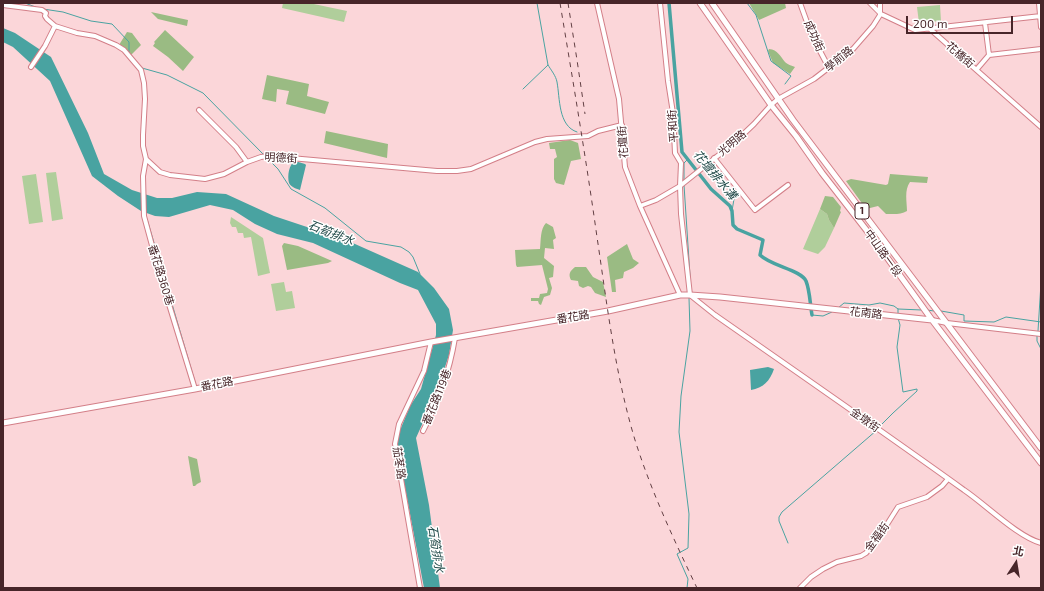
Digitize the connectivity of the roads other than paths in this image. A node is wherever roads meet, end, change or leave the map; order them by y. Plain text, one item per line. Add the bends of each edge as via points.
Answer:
1 (597, 3) edge
2 (660, 3) edge
3 (700, 3) edge
4 (712, 3) edge
5 (800, 3) edge
6 (870, 3) edge
7 (880, 3) edge
8 (1039, 3) edge
9 (3, 5) edge
10 (880, 14) junction
11 (1041, 16) edge
12 (985, 23) junction
13 (55, 26) junction
14 (1041, 27) edge
15 (930, 29) junction
16 (1041, 49) edge
17 (989, 55) junction
18 (31, 67) dead end
19 (829, 68) junction
20 (977, 69) junction
21 (778, 99) junction
22 (770, 105) junction
23 (199, 110) dead end
24 (622, 125) junction
25 (1041, 127) edge
26 (714, 158) junction
27 (146, 159) junction
28 (247, 162) junction
29 (788, 185) dead end
30 (680, 186) junction
31 (640, 206) junction
32 (680, 295) junction
33 (690, 295) junction
34 (932, 320) junction
35 (947, 323) junction
36 (1041, 334) edge
37 (455, 338) junction
38 (431, 342) junction
39 (195, 389) junction
40 (3, 423) edge
41 (423, 431) dead end
42 (1041, 448) edge
43 (1041, 463) edge
44 (948, 479) junction
45 (1041, 543) edge
46 (420, 588) edge
47 (800, 588) edge

1 - 24 street, 花壇街 via 614,74
2 - 30 street, 平和街 via 675,153 681,163
3 - 22 main road, 中山路一段 / 1
4 - 21 main road, 中山路一段 / 1
5 - 19 street, 成功街 via 812,36
6 - 10 street
7 - 10 street
8 - 11 street
9 - 13 street via 42,10
10 - 15 street via 915,30
10 - 19 street, 學前路 via 854,49
11 - 12 street
11 - 14 street
12 - 15 street
12 - 17 street
13 - 18 street
13 - 27 street via 95,36 116,45 142,70 145,99 143,146
15 - 20 street, 花橋街
16 - 17 street
17 - 20 street
19 - 21 street, 學前路 via 807,84
20 - 25 street, 花橋街
21 - 22 street, 光明路
21 - 35 main road, 中山路一段 / 1
22 - 26 street, 光明路 via 735,142
22 - 34 main road, 中山路一段 / 1 via 796,136
23 - 28 street via 236,147
24 - 28 street, 明德街 via 588,136 535,142 462,171 436,171 268,156
24 - 31 street, 花壇街 via 624,163
26 - 29 street via 755,210
26 - 30 street, 光明路
27 - 28 street, 明德街 via 160,172 205,179 224,174
27 - 39 street, 番花路360巷 via 143,176 144,216
30 - 31 street, 光明路
30 - 33 street, 平和街
31 - 32 street, 花壇街
32 - 33 main road, 番花路
32 - 37 main road, 番花路 via 608,311
33 - 34 main road, 花南路
33 - 44 street, 金墩街
34 - 35 street, 花南路
34 - 43 main road, 中山路一段 / 1
35 - 36 street, 花南路
35 - 42 main road, 中山路一段 / 1
37 - 38 main road, 番花路
37 - 41 street, 番花路119巷 via 444,385
38 - 39 main road, 番花路
38 - 46 street, 茄苳路 via 424,371 399,424 396,444
39 - 40 main road, 番花路
44 - 45 street, 金墩街 via 1010,526
44 - 47 street, 金福街 via 927,498 898,507 866,553 836,562 811,577

